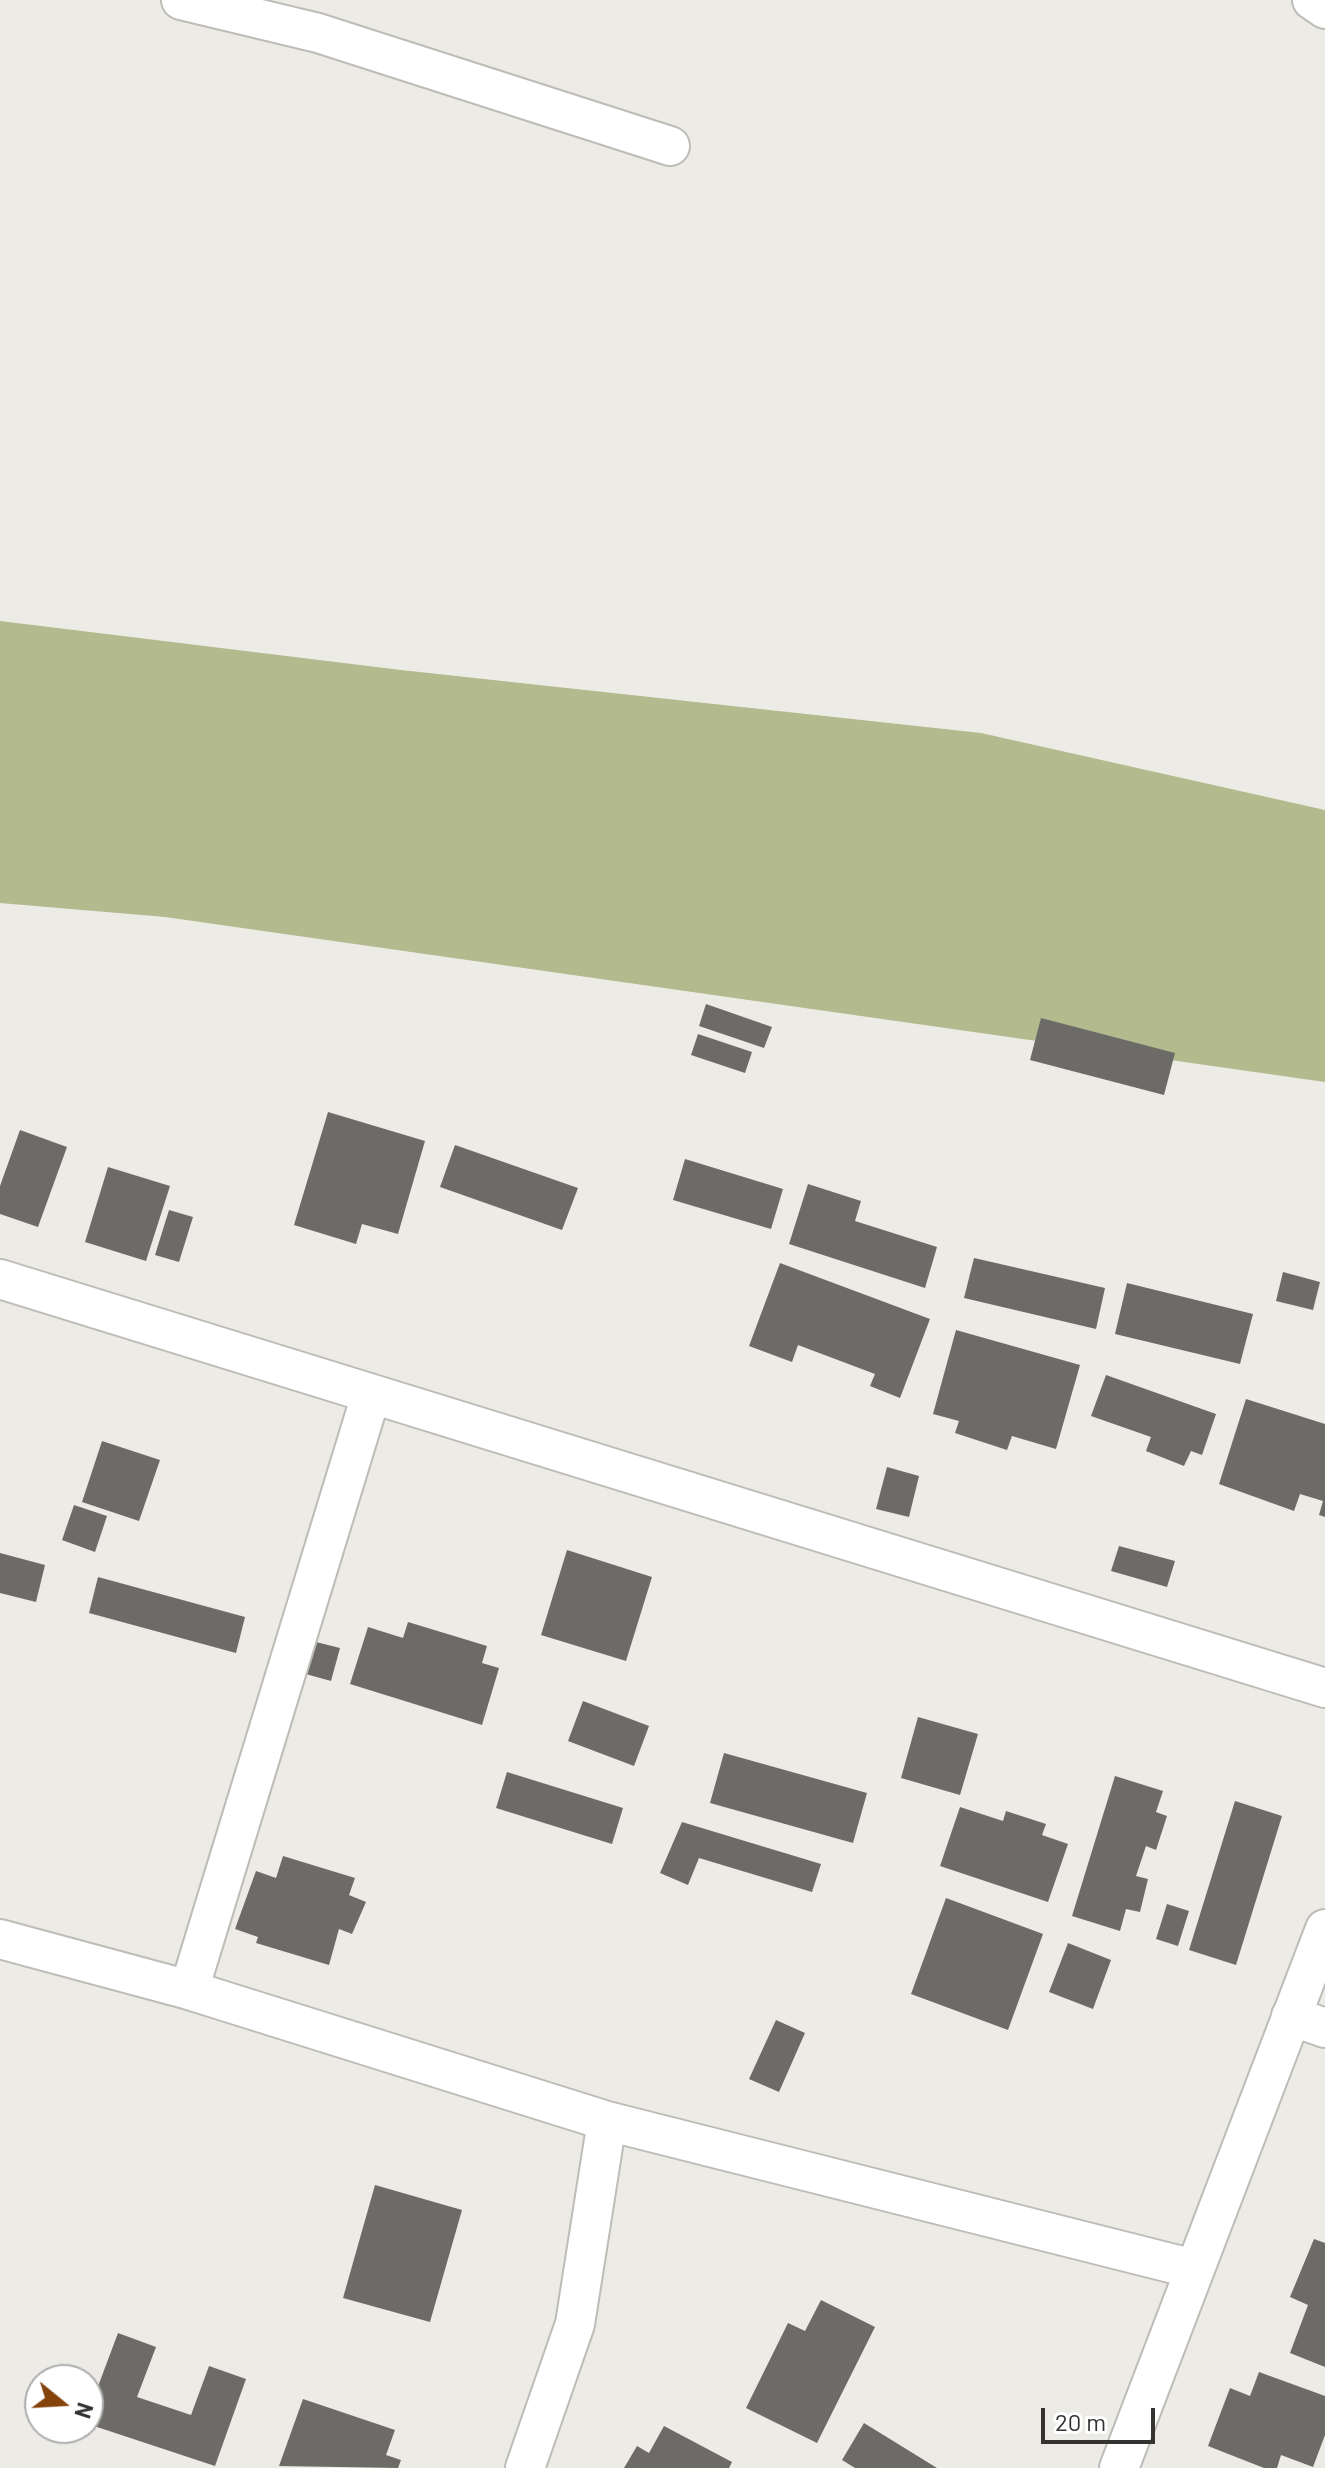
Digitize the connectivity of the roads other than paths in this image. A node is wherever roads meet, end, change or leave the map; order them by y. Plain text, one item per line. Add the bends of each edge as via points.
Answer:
1 (181, 0) edge
2 (1312, 0) edge
3 (1325, 9) edge
4 (670, 146) dead end
5 (0, 1279) edge
6 (371, 1395) junction
7 (1325, 1688) edge
8 (1325, 1929) edge
9 (0, 1939) edge
10 (189, 1990) junction
11 (1308, 2022) edge
12 (607, 2121) junction
13 (1194, 2269) junction
14 (525, 2468) edge
15 (1119, 2468) edge

1 - 4 street via 318,33
2 - 3 street
5 - 6 street
6 - 7 street
6 - 10 street
8 - 11 street
9 - 10 street
10 - 12 street
11 - 13 street
12 - 13 street
12 - 14 street via 575,2324
13 - 15 street

